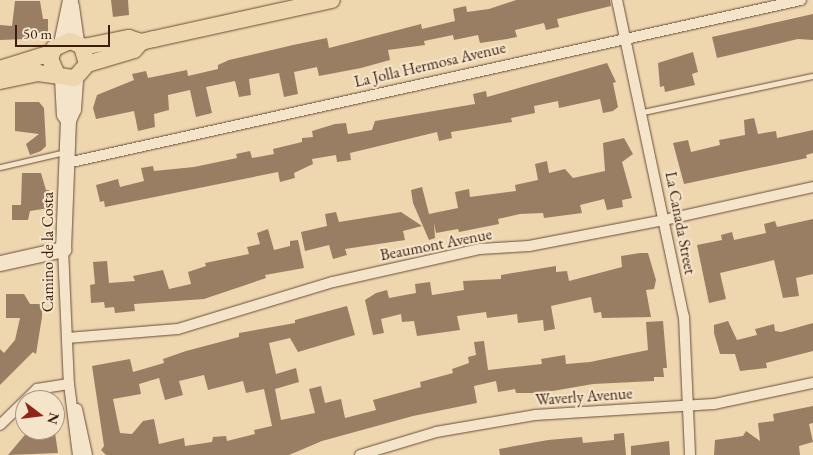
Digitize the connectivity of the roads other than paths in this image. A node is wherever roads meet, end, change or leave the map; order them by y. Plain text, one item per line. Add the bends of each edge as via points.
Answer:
1 (332, 0) edge
2 (617, 0) edge
3 (802, 0) edge
4 (69, 1) edge
5 (625, 36) junction
6 (141, 42) junction
7 (68, 46) junction
8 (88, 64) junction
9 (0, 69) edge
10 (813, 76) edge
11 (65, 77) junction
12 (0, 82) edge
13 (644, 112) junction
14 (68, 157) junction
15 (0, 167) edge
16 (813, 187) edge
17 (664, 220) junction
18 (63, 249) junction
19 (0, 263) edge
20 (66, 338) junction
21 (813, 383) edge
22 (69, 384) junction
23 (690, 404) junction
24 (0, 425) edge
25 (78, 455) edge
26 (87, 455) edge
27 (360, 455) edge
28 (690, 455) edge

1 - 6 main road
2 - 5 street, La Canada Street
3 - 5 street, La Jolla Hermosa Avenue
4 - 7 street
5 - 13 street, La Canada Street
5 - 14 street, La Jolla Hermosa Avenue
6 - 7 main road via 129,38
6 - 8 main road via 134,50
7 - 8 main road
7 - 9 main road
7 - 11 main road via 50,65
8 - 11 main road
10 - 13 lane
11 - 12 main road via 38,74
11 - 14 street, Camino de la Costa
13 - 17 street, La Canada Street
14 - 15 lane
14 - 18 street, Camino de la Costa
16 - 17 street, Beaumont Avenue
17 - 20 street, Beaumont Avenue via 529,246 480,249 333,282 178,329
17 - 23 street, La Canada Street via 684,317
18 - 19 street
18 - 20 street, Camino de la Costa
20 - 22 street, Camino de la Costa
21 - 23 street, Waverly Avenue via 760,396
22 - 24 street via 37,390
22 - 25 street, Camino de la Costa
22 - 26 street, Camino de la Costa
23 - 27 street, Waverly Avenue via 536,415 436,432
23 - 28 street, La Canada Street

